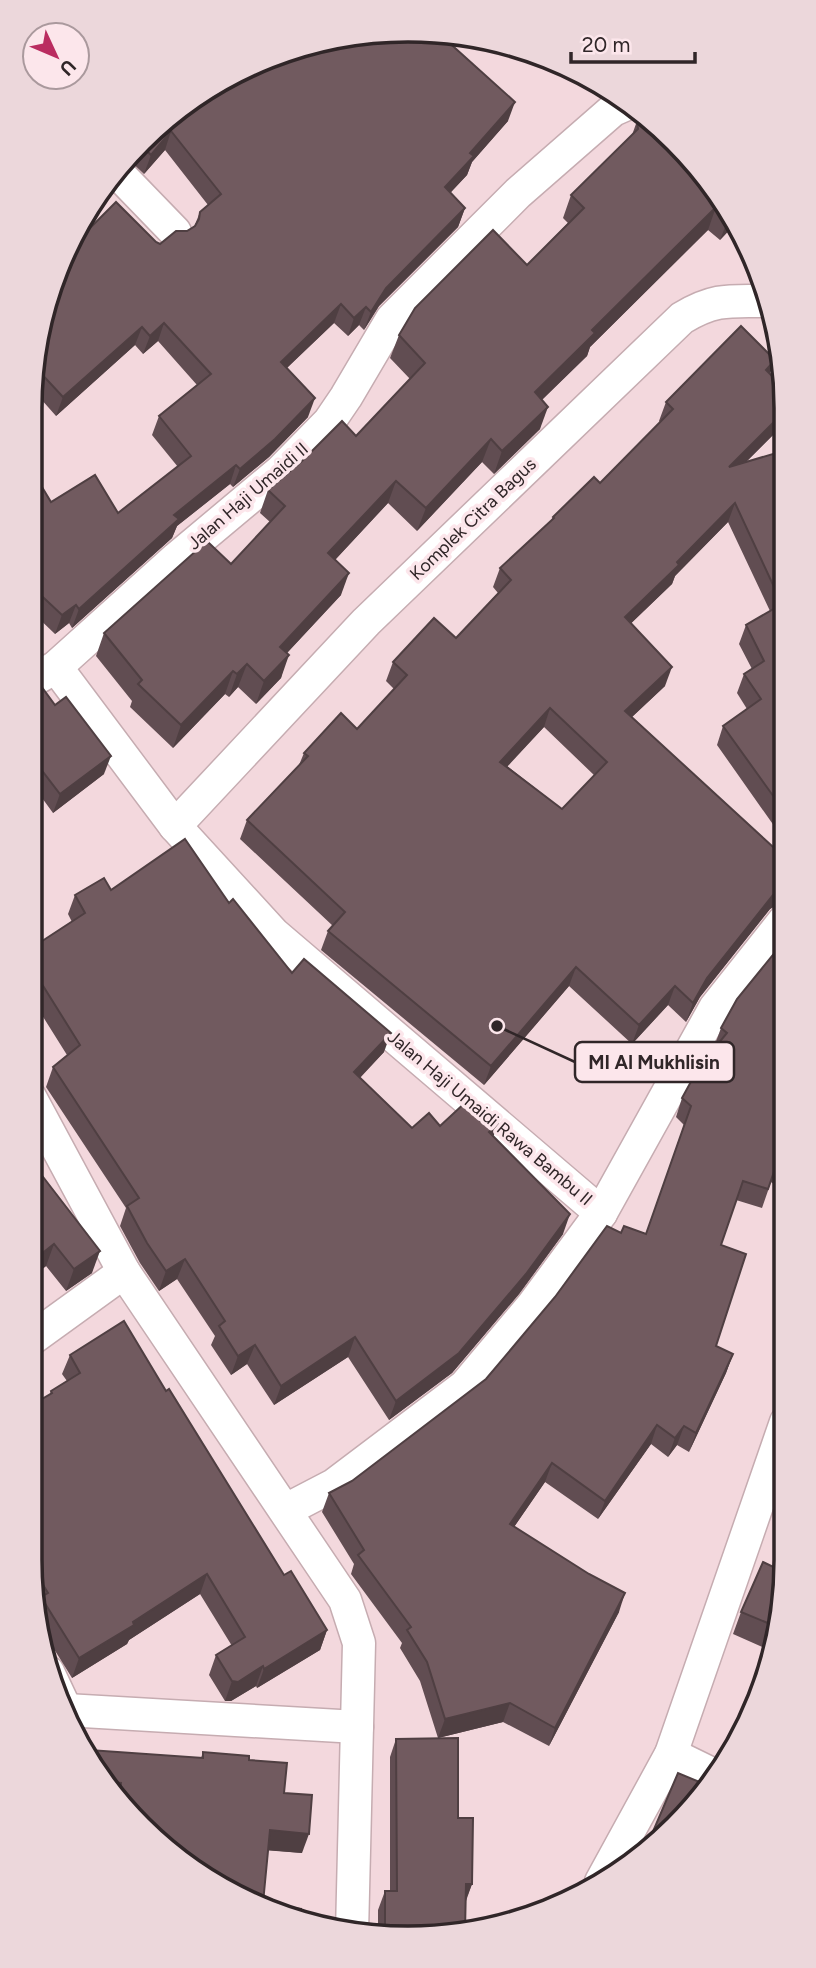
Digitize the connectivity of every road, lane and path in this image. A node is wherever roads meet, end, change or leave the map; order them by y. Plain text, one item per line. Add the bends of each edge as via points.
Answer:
1 (617, 108) edge
2 (123, 179) edge
3 (175, 232) edge
4 (758, 301) edge
5 (43, 675) edge
6 (175, 826) junction
7 (774, 935) edge
8 (42, 1119) edge
9 (601, 1213) junction
10 (124, 1272) junction
11 (42, 1331) edge
12 (774, 1497) edge
13 (286, 1510) junction
14 (74, 1709) edge
15 (357, 1727) junction
16 (671, 1754) junction
17 (706, 1771) edge
18 (611, 1864) edge
19 (352, 1922) edge

1 - 5 street, Jalan Haji Umaidi II via 518,193 392,320 329,422 281,471
2 - 3 street
4 - 6 street, Komplek Citra Bagus via 705,305 682,318 366,622
5 - 6 street, Jalan Haji Umaidi Rawa Bambu II
6 - 9 street, Jalan Haji Umaidi Rawa Bambu II via 274,934
7 - 9 street, Jalan Haji Umaidi Rawa Bambu II via 715,1008
8 - 10 street
9 - 13 street via 533,1305 465,1385 334,1485
10 - 11 street
10 - 13 street
12 - 16 street
13 - 15 street via 345,1600 359,1643
14 - 15 street
15 - 19 street
16 - 17 street
16 - 18 street

